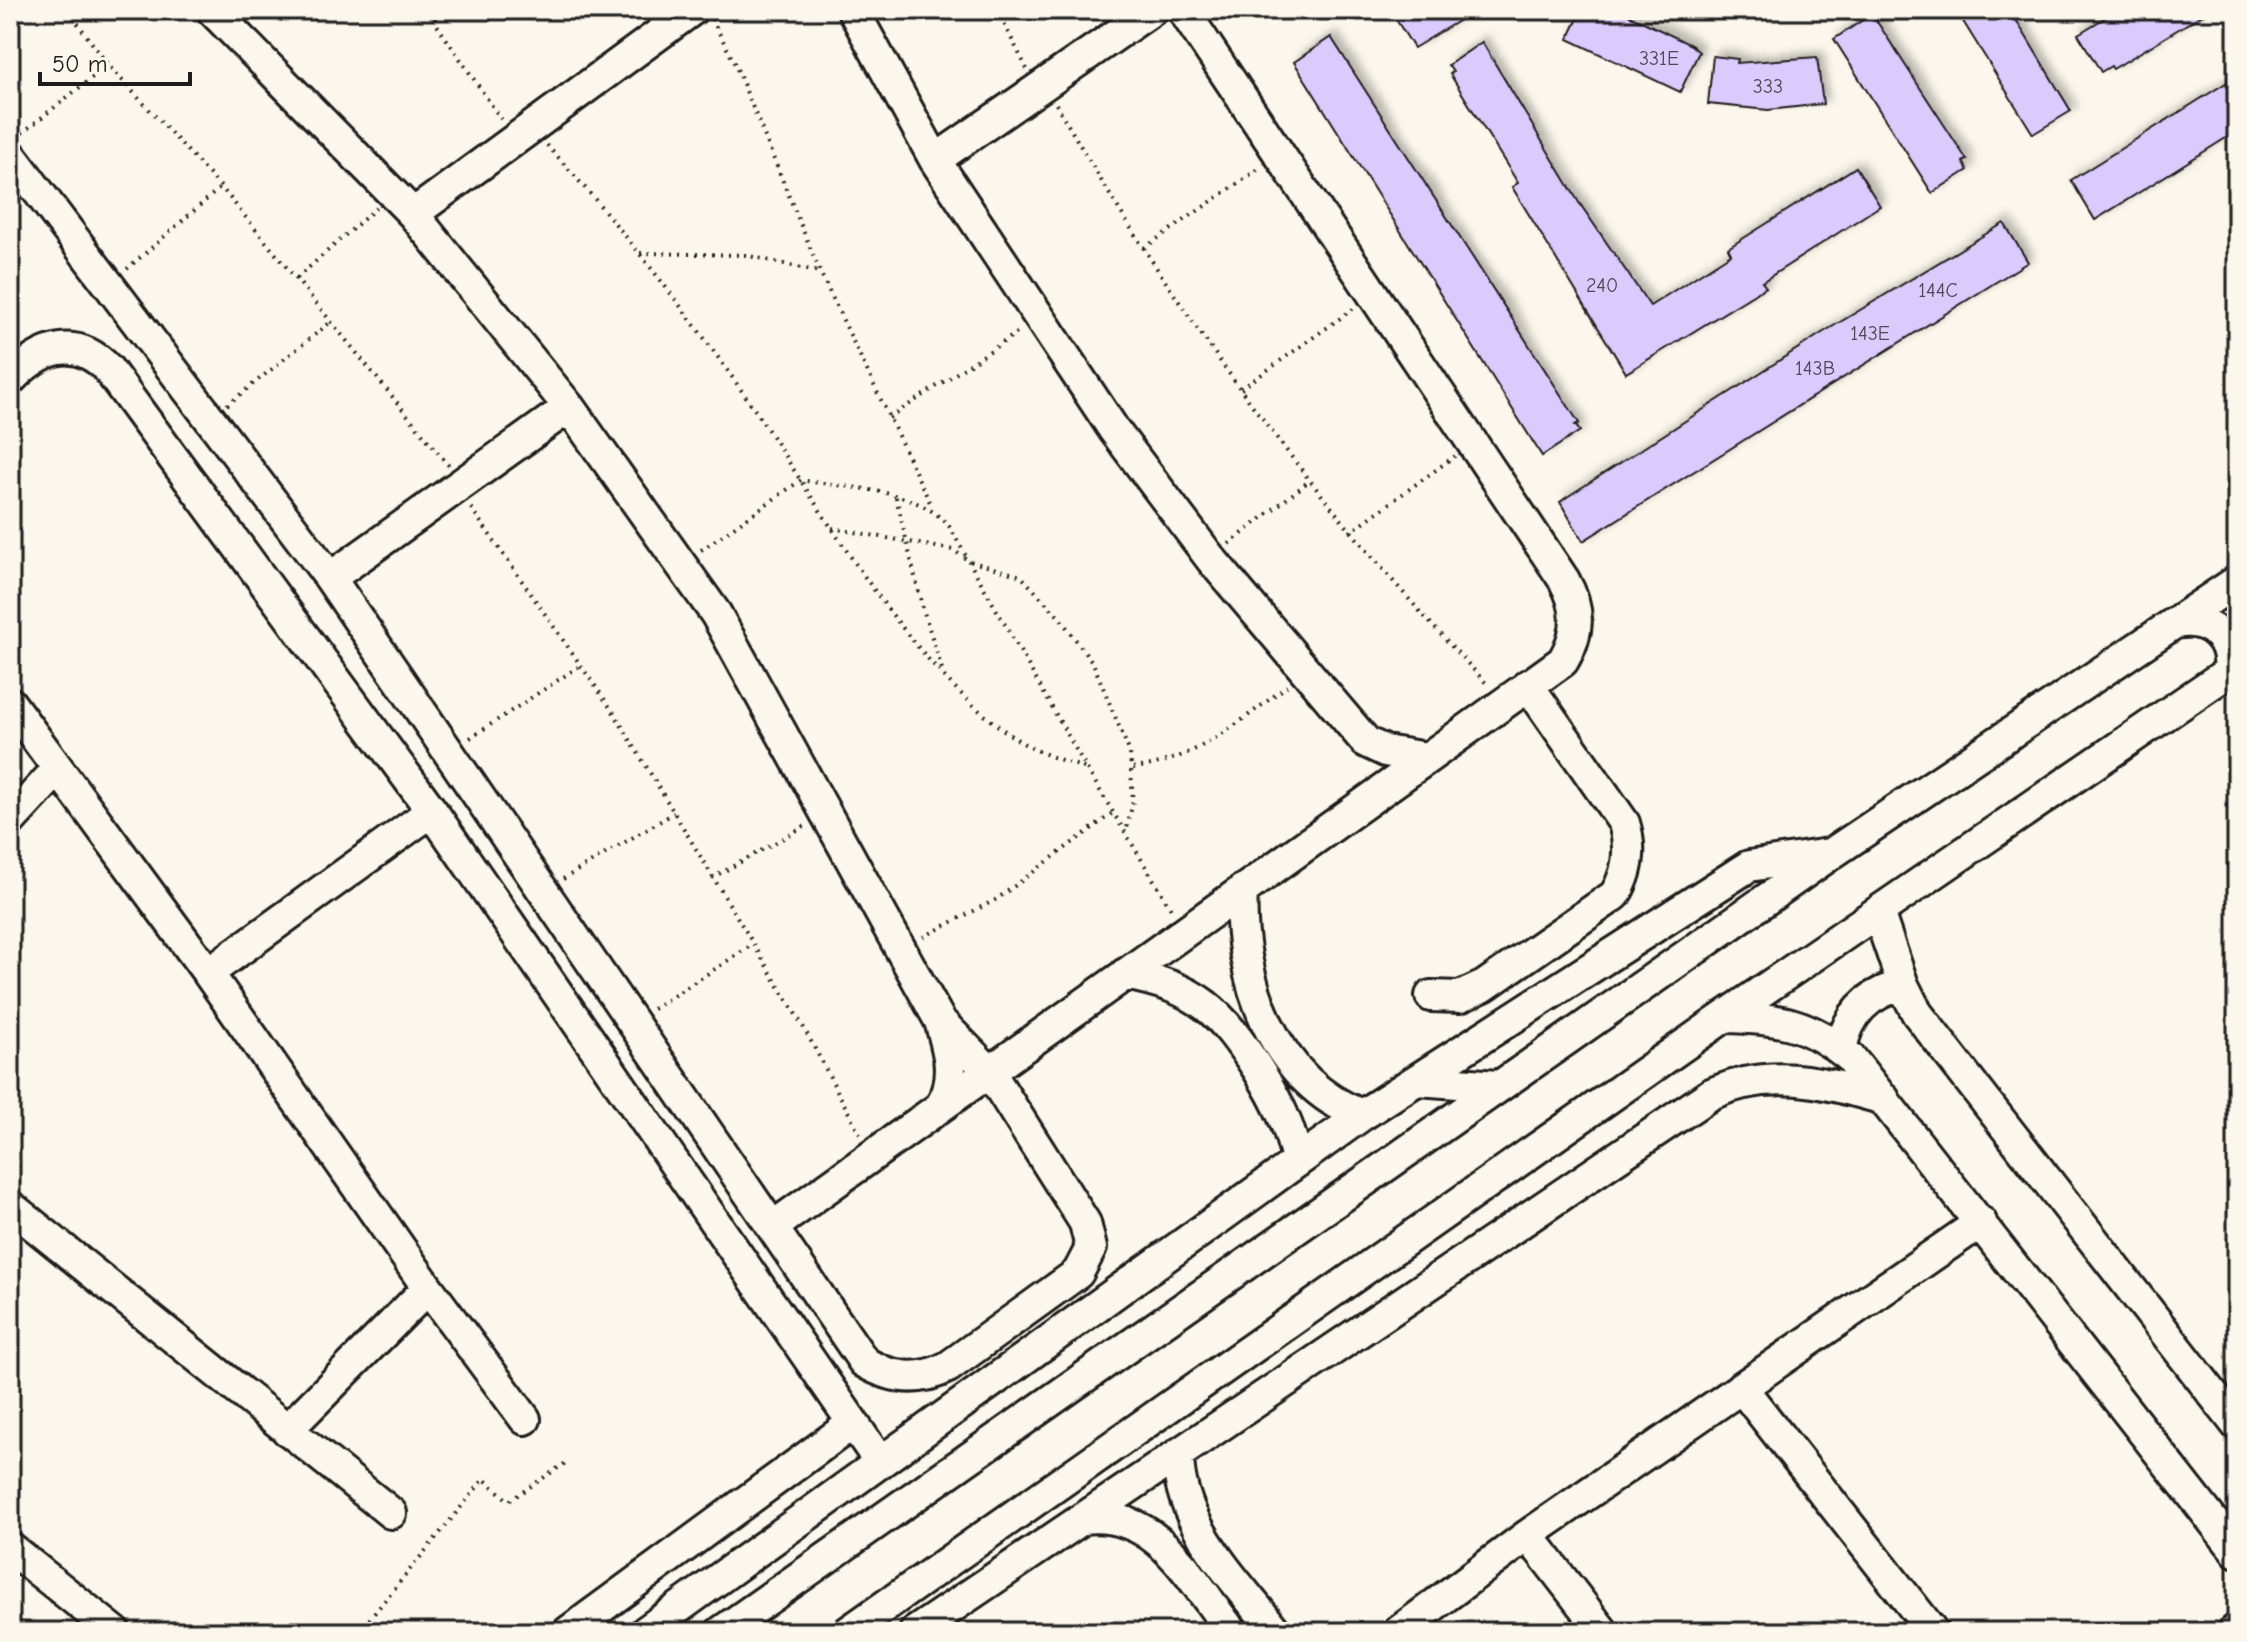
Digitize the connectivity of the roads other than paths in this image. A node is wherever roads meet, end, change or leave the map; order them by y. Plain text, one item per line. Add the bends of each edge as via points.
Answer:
1 (212, 10) edge
2 (692, 10) edge
3 (853, 10) edge
4 (1152, 10) edge
5 (1183, 10) edge
6 (10, 154) edge
7 (935, 160) junction
8 (403, 204) junction
9 (10, 380) edge
10 (569, 407) junction
11 (330, 578) junction
12 (2237, 581) edge
13 (2176, 623) junction
14 (2233, 669) edge
15 (1516, 694) junction
16 (10, 703) edge
17 (1366, 742) junction
18 (1426, 758) junction
19 (58, 769) junction
20 (1375, 794) junction
21 (432, 811) junction
22 (10, 821) edge
23 (1831, 854) junction
24 (1242, 890) junction
25 (1878, 912) junction
26 (208, 973) junction
27 (1125, 974) junction
28 (1903, 985) junction
29 (1431, 996) dead end
30 (1255, 997) junction
31 (1223, 1017) junction
32 (1724, 1017) junction
33 (940, 1021) junction
34 (1841, 1049) junction
35 (989, 1071) junction
36 (1418, 1080) junction
37 (1498, 1086) junction
38 (1312, 1087) junction
39 (1884, 1099) junction
40 (942, 1104) junction
41 (1280, 1107) junction
42 (1362, 1115) junction
43 (1297, 1162) junction
44 (10, 1206) edge
45 (1981, 1222) junction
46 (774, 1226) junction
47 (428, 1288) junction
48 (1741, 1387) junction
49 (525, 1419) dead end
50 (853, 1423) junction
51 (2237, 1425) edge
52 (287, 1430) junction
53 (924, 1431) junction
54 (1178, 1454) junction
55 (880, 1462) junction
56 (952, 1470) junction
57 (391, 1513) dead end
58 (1083, 1518) junction
59 (1528, 1535) junction
60 (10, 1548) edge
61 (2237, 1552) edge
62 (941, 1567) junction
63 (964, 1598) junction
64 (115, 1632) edge
65 (568, 1632) edge
66 (645, 1632) edge
67 (721, 1632) edge
68 (848, 1632) edge
69 (915, 1632) edge
70 (1232, 1632) edge
71 (1276, 1632) edge
72 (1398, 1632) edge
73 (1603, 1632) edge
74 (1933, 1632) edge

1 - 8 street
2 - 8 street via 523,134
3 - 7 street
4 - 7 street
5 - 15 street via 1564,580 1577,612 1572,646 1563,661
6 - 11 street
7 - 17 street via 1114,430 1211,559
8 - 10 street
9 - 21 street via 41,355 60,349 93,354
10 - 11 street
10 - 33 street via 736,648
11 - 46 street
12 - 13 street
13 - 14 street via 2196,621 2221,635
13 - 23 street
14 - 25 street
15 - 18 street
15 - 29 street via 1624,823 1629,846 1626,872 1615,895 1484,986 1460,997
16 - 19 street
17 - 18 street via 1395,754
17 - 20 street
18 - 20 street
19 - 22 street
19 - 26 street
20 - 24 street
21 - 26 street
21 - 50 street
23 - 36 street via 1749,866
23 - 37 street
24 - 27 street
24 - 30 street via 1240,924
25 - 28 street
25 - 32 street
26 - 47 street
27 - 31 street via 1159,980
27 - 35 street
28 - 34 street via 1866,1002 1849,1023
28 - 51 street via 1917,1013
30 - 31 street
30 - 38 street via 1274,1035
31 - 41 street
32 - 34 street via 1795,1023
32 - 62 street
33 - 35 street
33 - 40 street via 951,1061 951,1084
34 - 39 street
35 - 40 street
35 - 46 street via 1091,1239 1085,1266 1055,1290 948,1367 916,1377 888,1374 864,1362
36 - 37 street
36 - 42 street
37 - 56 street
38 - 41 street
38 - 42 street
39 - 45 street
39 - 54 street via 1781,1076 1745,1081 1711,1094
40 - 46 street
41 - 43 street
42 - 43 street
43 - 53 street
44 - 52 street
45 - 48 street
45 - 61 street
47 - 49 street
47 - 52 street
48 - 59 street
48 - 74 street
50 - 55 street
50 - 65 street
52 - 57 street
53 - 55 street
53 - 56 street
54 - 58 street
54 - 71 street via 1180,1485 1191,1518
55 - 66 street
56 - 67 street
58 - 63 street
58 - 70 street via 1118,1517 1150,1532
59 - 72 street
59 - 73 street
60 - 64 street
62 - 63 street
62 - 68 street
63 - 69 street

